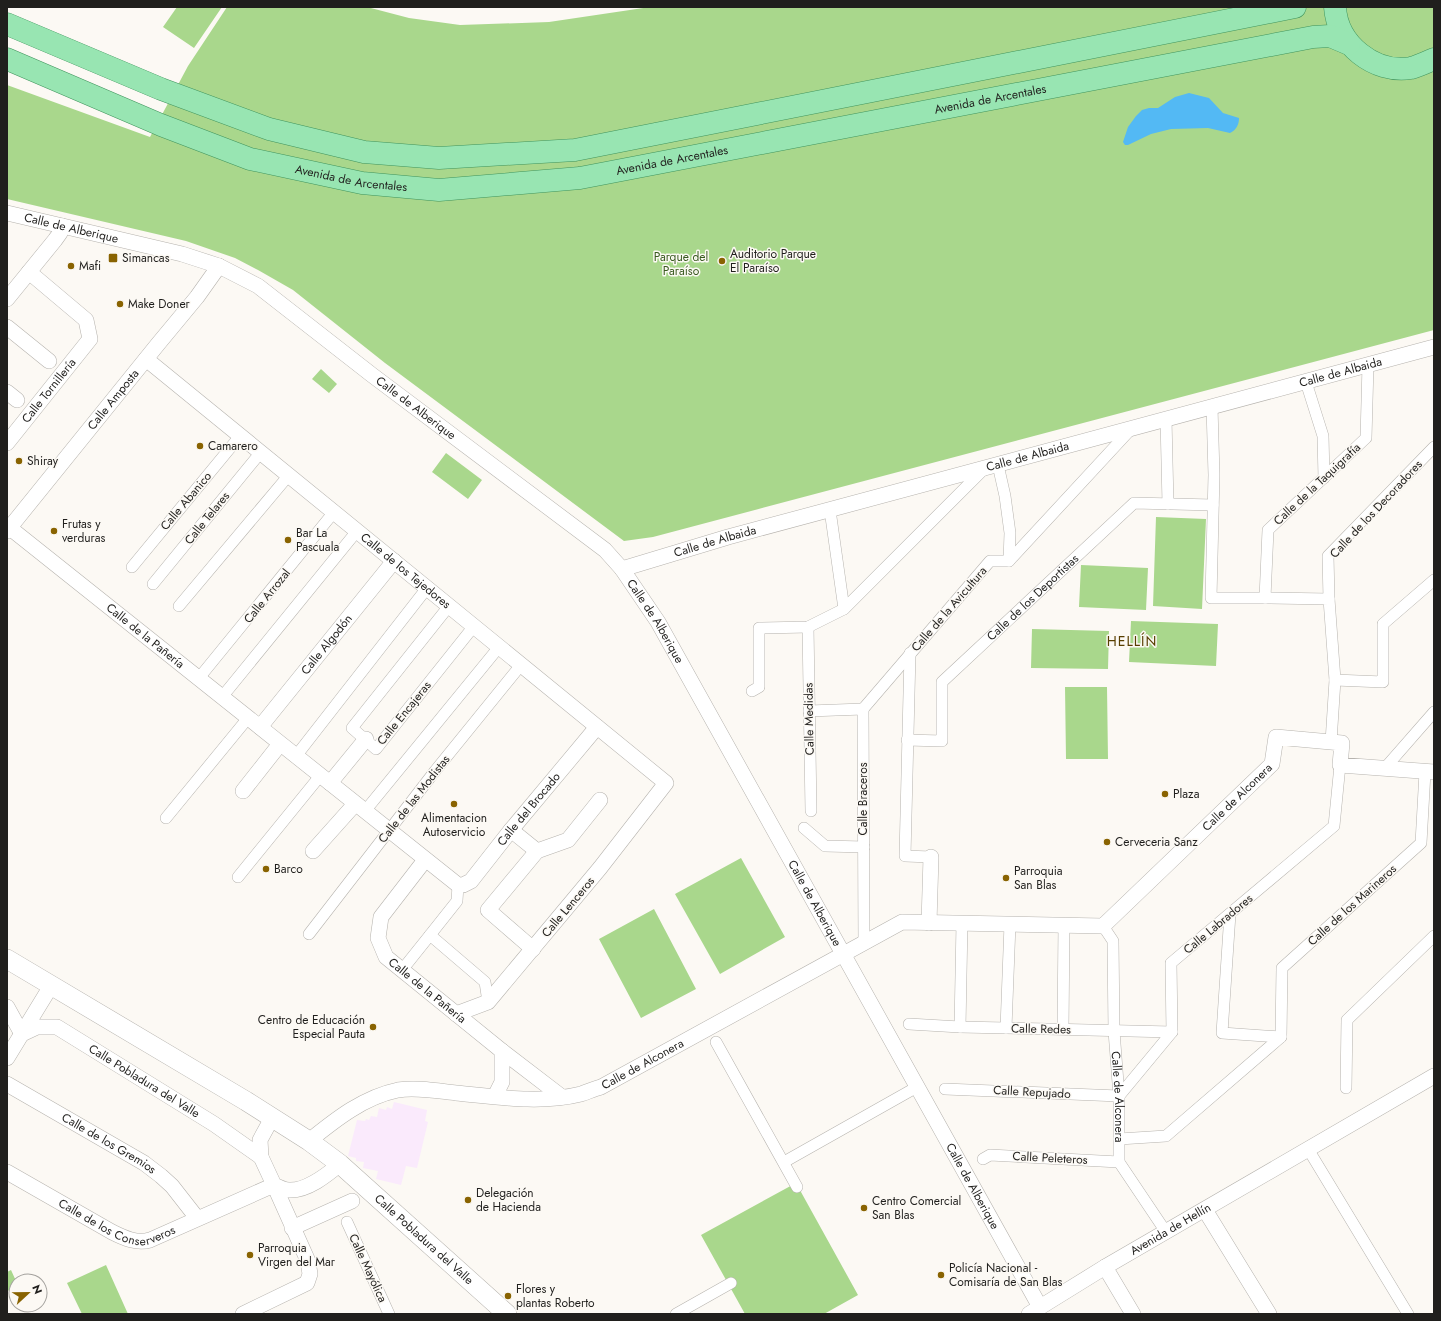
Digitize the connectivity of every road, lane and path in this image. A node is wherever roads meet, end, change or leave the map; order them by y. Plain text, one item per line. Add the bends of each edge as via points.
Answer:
1 (1295, 7) edge
2 (1335, 7) edge
3 (7, 24) edge
4 (1349, 44) junction
5 (7, 59) edge
6 (1430, 63) edge
7 (7, 214) edge
8 (62, 226) junction
9 (219, 266) junction
10 (29, 272) junction
11 (7, 299) edge
12 (7, 327) edge
13 (1434, 347) edge
14 (146, 359) junction
15 (49, 361) dead end
16 (1368, 365) junction
17 (1306, 382) junction
18 (1212, 407) junction
19 (1166, 419) junction
20 (1132, 428) junction
21 (240, 436) junction
22 (7, 443) edge
23 (1434, 447) edge
24 (261, 452) junction
25 (992, 466) junction
26 (289, 475) junction
27 (1324, 478) junction
28 (1168, 504) junction
29 (1213, 505) junction
30 (830, 510) junction
31 (334, 512) junction
32 (9, 530) edge
33 (357, 531) junction
34 (394, 561) junction
35 (1009, 561) junction
36 (132, 567) dead end
37 (622, 569) junction
38 (1434, 580) edge
39 (153, 584) dead end
40 (427, 588) junction
41 (1266, 598) junction
42 (1329, 599) junction
43 (179, 606) dead end
44 (448, 606) junction
45 (844, 609) junction
46 (474, 626) junction
47 (808, 627) junction
48 (499, 647) junction
49 (910, 653) junction
50 (521, 665) junction
51 (199, 678) junction
52 (1335, 680) junction
53 (752, 691) dead end
54 (222, 697) junction
55 (863, 709) junction
56 (809, 711) junction
57 (1434, 712) edge
58 (248, 718) junction
59 (260, 727) junction
60 (597, 727) junction
61 (366, 739) junction
62 (907, 740) junction
63 (1331, 742) junction
64 (280, 744) junction
65 (296, 756) junction
66 (1340, 765) junction
67 (1385, 768) junction
68 (1429, 772) edge
69 (325, 779) junction
70 (666, 783) joint
71 (242, 791) dead end
72 (600, 800) dead end
73 (360, 808) junction
74 (811, 811) dead end
75 (166, 818) dead end
76 (804, 828) dead end
77 (388, 830) junction
78 (510, 830) junction
79 (864, 848) junction
80 (537, 850) junction
81 (313, 851) dead end
82 (931, 857) joint
83 (425, 860) junction
84 (238, 876) dead end
85 (458, 885) junction
86 (1230, 914) junction
87 (929, 923) junction
88 (962, 923) junction
89 (1010, 924) junction
90 (1064, 925) junction
91 (1103, 926) junction
92 (309, 934) dead end
93 (430, 935) junction
94 (1434, 936) edge
95 (864, 944) junction
96 (533, 949) junction
97 (843, 954) junction
98 (7, 959) edge
99 (402, 970) junction
100 (50, 986) junction
101 (488, 1002) junction
102 (7, 1007) edge
103 (456, 1014) junction
104 (909, 1024) dead end
105 (960, 1027) junction
106 (1006, 1028) junction
107 (1063, 1029) junction
108 (1114, 1031) junction
109 (1172, 1032) junction
110 (22, 1034) junction
111 (1281, 1037) junction
112 (716, 1042) dead end
113 (502, 1051) junction
114 (7, 1058) edge
115 (1434, 1076) edge
116 (7, 1084) edge
117 (917, 1087) junction
118 (1346, 1088) dead end
119 (945, 1089) dead end
120 (495, 1096) junction
121 (1119, 1096) junction
122 (562, 1097) junction
123 (272, 1118) junction
124 (1119, 1139) junction
125 (309, 1141) junction
126 (1308, 1149) junction
127 (261, 1157) junction
128 (983, 1159) dead end
129 (784, 1162) junction
130 (1118, 1162) junction
131 (340, 1164) junction
132 (7, 1172) edge
133 (274, 1185) junction
134 (797, 1187) dead end
135 (352, 1201) dead end
136 (1205, 1210) junction
137 (198, 1218) junction
138 (347, 1222) dead end
139 (292, 1228) junction
140 (1166, 1232) junction
141 (1105, 1268) junction
142 (731, 1283) dead end
143 (1035, 1311) edge
144 (243, 1314) edge
145 (389, 1314) edge
146 (507, 1314) edge
147 (676, 1314) edge
148 (1133, 1314) edge
149 (1269, 1314) edge
150 (1408, 1314) edge

1 - 3 main road via 575,150 439,158 364,152 269,129 161,89
2 - 4 main road via 1340,30
4 - 5 main road, Avenida de Arcentales via 1330,36 1313,37 580,178 439,190 362,183 250,158 161,125
4 - 6 main road via 1360,55 1376,64 1410,68
7 - 8 street, Calle de Alberique
8 - 9 street, Calle de Alberique via 182,254
8 - 10 street via 60,233
9 - 14 street, Calle Amposta
9 - 37 street, Calle de Alberique via 258,286 605,550
10 - 11 street
10 - 22 street, Calle Tornillería via 86,320 90,339
12 - 15 street
13 - 16 street, Calle de Albaida
14 - 21 street, Calle de los Tejedores
14 - 32 street, Calle Amposta
16 - 17 street, Calle de Albaida
16 - 27 street, Calle de la Taquigrafía via 1366,438
17 - 18 street, Calle de Albaida
17 - 27 street via 1323,436
18 - 19 street, Calle de Albaida
18 - 29 street
19 - 20 street, Calle de Albaida
19 - 28 street
20 - 25 street, Calle de Albaida
20 - 35 street
21 - 24 street, Calle de los Tejedores
21 - 36 street, Calle Abanico
23 - 42 street, Calle de los Decoradores via 1328,556
24 - 26 street, Calle de los Tejedores
24 - 39 street, Calle Telares
25 - 30 street, Calle de Albaida
25 - 35 street via 1005,496 1010,533
25 - 45 street
26 - 31 street, Calle de los Tejedores
26 - 43 street
27 - 41 street, Calle de la Taquigrafía via 1268,530
28 - 29 street, Calle de los Deportistas
28 - 62 street, Calle de los Deportistas via 1134,503 942,682 942,741
29 - 41 street via 1211,598
30 - 37 street, Calle de Albaida
30 - 45 street
31 - 33 street, Calle de los Tejedores
31 - 51 street, Calle Arrozal
32 - 51 street, Calle de la Pañería
33 - 34 street, Calle de los Tejedores
33 - 54 street
34 - 40 street, Calle de los Tejedores
34 - 59 street, Calle Algodón
35 - 49 street, Calle de la Avicultura via 990,561
37 - 97 street, Calle de Alberique via 658,622
38 - 52 street via 1384,624 1383,682
40 - 44 street, Calle de los Tejedores
40 - 65 street
41 - 42 street
42 - 52 street, Calle de los Decoradores
44 - 46 street, Calle de los Tejedores
44 - 61 street, Calle Encajeras via 352,728
45 - 47 street
46 - 48 street, Calle de los Tejedores
46 - 61 street, Calle Encajeras via 376,748
47 - 53 street via 759,628 759,687
47 - 56 street, Calle Medidas
48 - 50 street, Calle de los Tejedores
48 - 73 street via 418,748
49 - 55 street, Calle de la Avicultura
49 - 62 street
50 - 60 street, Calle de los Tejedores
50 - 77 street, Calle de las Modistas
51 - 54 street, Calle de la Pañería
52 - 63 street, Calle de los Decoradores
54 - 58 street, Calle de la Pañería
55 - 56 street
55 - 79 street, Calle Braceros
56 - 74 street, Calle Medidas
57 - 67 street
58 - 59 street, Calle de la Pañería
58 - 75 street
59 - 64 street, Calle de la Pañería
60 - 70 street, Calle de los Tejedores
60 - 78 street, Calle del Brocado
61 - 69 street
62 - 82 street via 905,856
63 - 66 street via 1342,743
63 - 91 street, Calle de Alconera via 1276,737 1272,764
64 - 65 street, Calle de la Pañería
64 - 71 street
65 - 69 street, Calle de la Pañería
66 - 67 street
66 - 86 street, Calle Labradores via 1334,826
67 - 68 street
68 - 111 street, Calle de los Marineros via 1421,843 1282,968
69 - 73 street, Calle de la Pañería
69 - 84 street
70 - 96 street, Calle Lenceros
72 - 80 street via 568,840
73 - 77 street, Calle de la Pañería
73 - 81 street
76 - 79 street via 825,846
77 - 83 street, Calle de la Pañería
77 - 92 street, Calle de las Modistas
78 - 80 street
78 - 85 street, Calle del Brocado via 471,881
79 - 95 street, Calle Braceros
80 - 96 street via 488,910
82 - 87 street
83 - 85 street, Calle de la Pañería
83 - 99 street, Calle de la Pañería via 381,917 378,938 386,957
85 - 93 street via 457,901
86 - 109 street, Calle Labradores via 1171,963
86 - 111 street via 1222,1033
87 - 88 street, Calle de Alconera
87 - 95 street, Calle de Alconera via 902,922
88 - 89 street, Calle de Alconera
88 - 105 street
89 - 90 street, Calle de Alconera
89 - 106 street
90 - 91 street, Calle de Alconera
90 - 107 street
91 - 108 street, Calle de Alconera via 1113,941
93 - 99 street
93 - 101 street via 485,982
94 - 118 street via 1347,1020
95 - 97 street, Calle de Alconera
96 - 101 street, Calle Lenceros
97 - 117 street, Calle de Alberique
97 - 122 street, Calle de Alconera via 601,1087
98 - 100 street, Calle Pobladura del Valle
99 - 103 street, Calle de la Pañería
100 - 110 street
100 - 123 street, Calle Pobladura del Valle
101 - 103 street, Calle Lenceros
102 - 110 street
103 - 113 street, Calle de la Pañería
104 - 105 street, Calle Redes
105 - 106 street, Calle Redes
106 - 107 street, Calle Redes
107 - 108 street, Calle Redes
108 - 109 street, Calle Redes
108 - 121 street, Calle de Alconera
109 - 121 street
110 - 114 street
110 - 127 street, Calle Pobladura del Valle via 37,1026 57,1027 214,1124
111 - 124 street via 1166,1136
112 - 129 street
113 - 120 street via 502,1082
113 - 122 street, Calle de la Pañería
115 - 126 street, Avenida de Hellín
116 - 137 street, Calle de los Gremios via 144,1163 172,1186
117 - 129 street
117 - 143 street, Calle de Alberique
119 - 121 street, Calle Repujado
120 - 122 street, Calle de Alconera via 537,1099
120 - 125 street, Calle de Alconera via 423,1089 399,1090 360,1104
121 - 124 street, Calle de Alconera
123 - 125 street, Calle Pobladura del Valle
123 - 127 street via 260,1140
124 - 130 street, Calle de Alconera
125 - 131 street, Calle Pobladura del Valle
126 - 136 street, Avenida de Hellín
126 - 150 street
127 - 133 street
128 - 130 street, Calle Peleteros via 990,1155
129 - 134 street
130 - 140 street
131 - 133 street via 305,1187 289,1190
131 - 146 street, Calle Pobladura del Valle
132 - 137 street, Calle de los Conserveros via 112,1232 136,1241 150,1240
133 - 137 street, Calle de los Conserveros
133 - 139 street
135 - 139 street
136 - 140 street, Avenida de Hellín
136 - 149 street
138 - 145 street, Calle Mayólica
139 - 144 street via 308,1262 310,1274 307,1283
140 - 141 street, Avenida de Hellín
141 - 143 street, Avenida de Hellín
141 - 148 street
142 - 147 street

